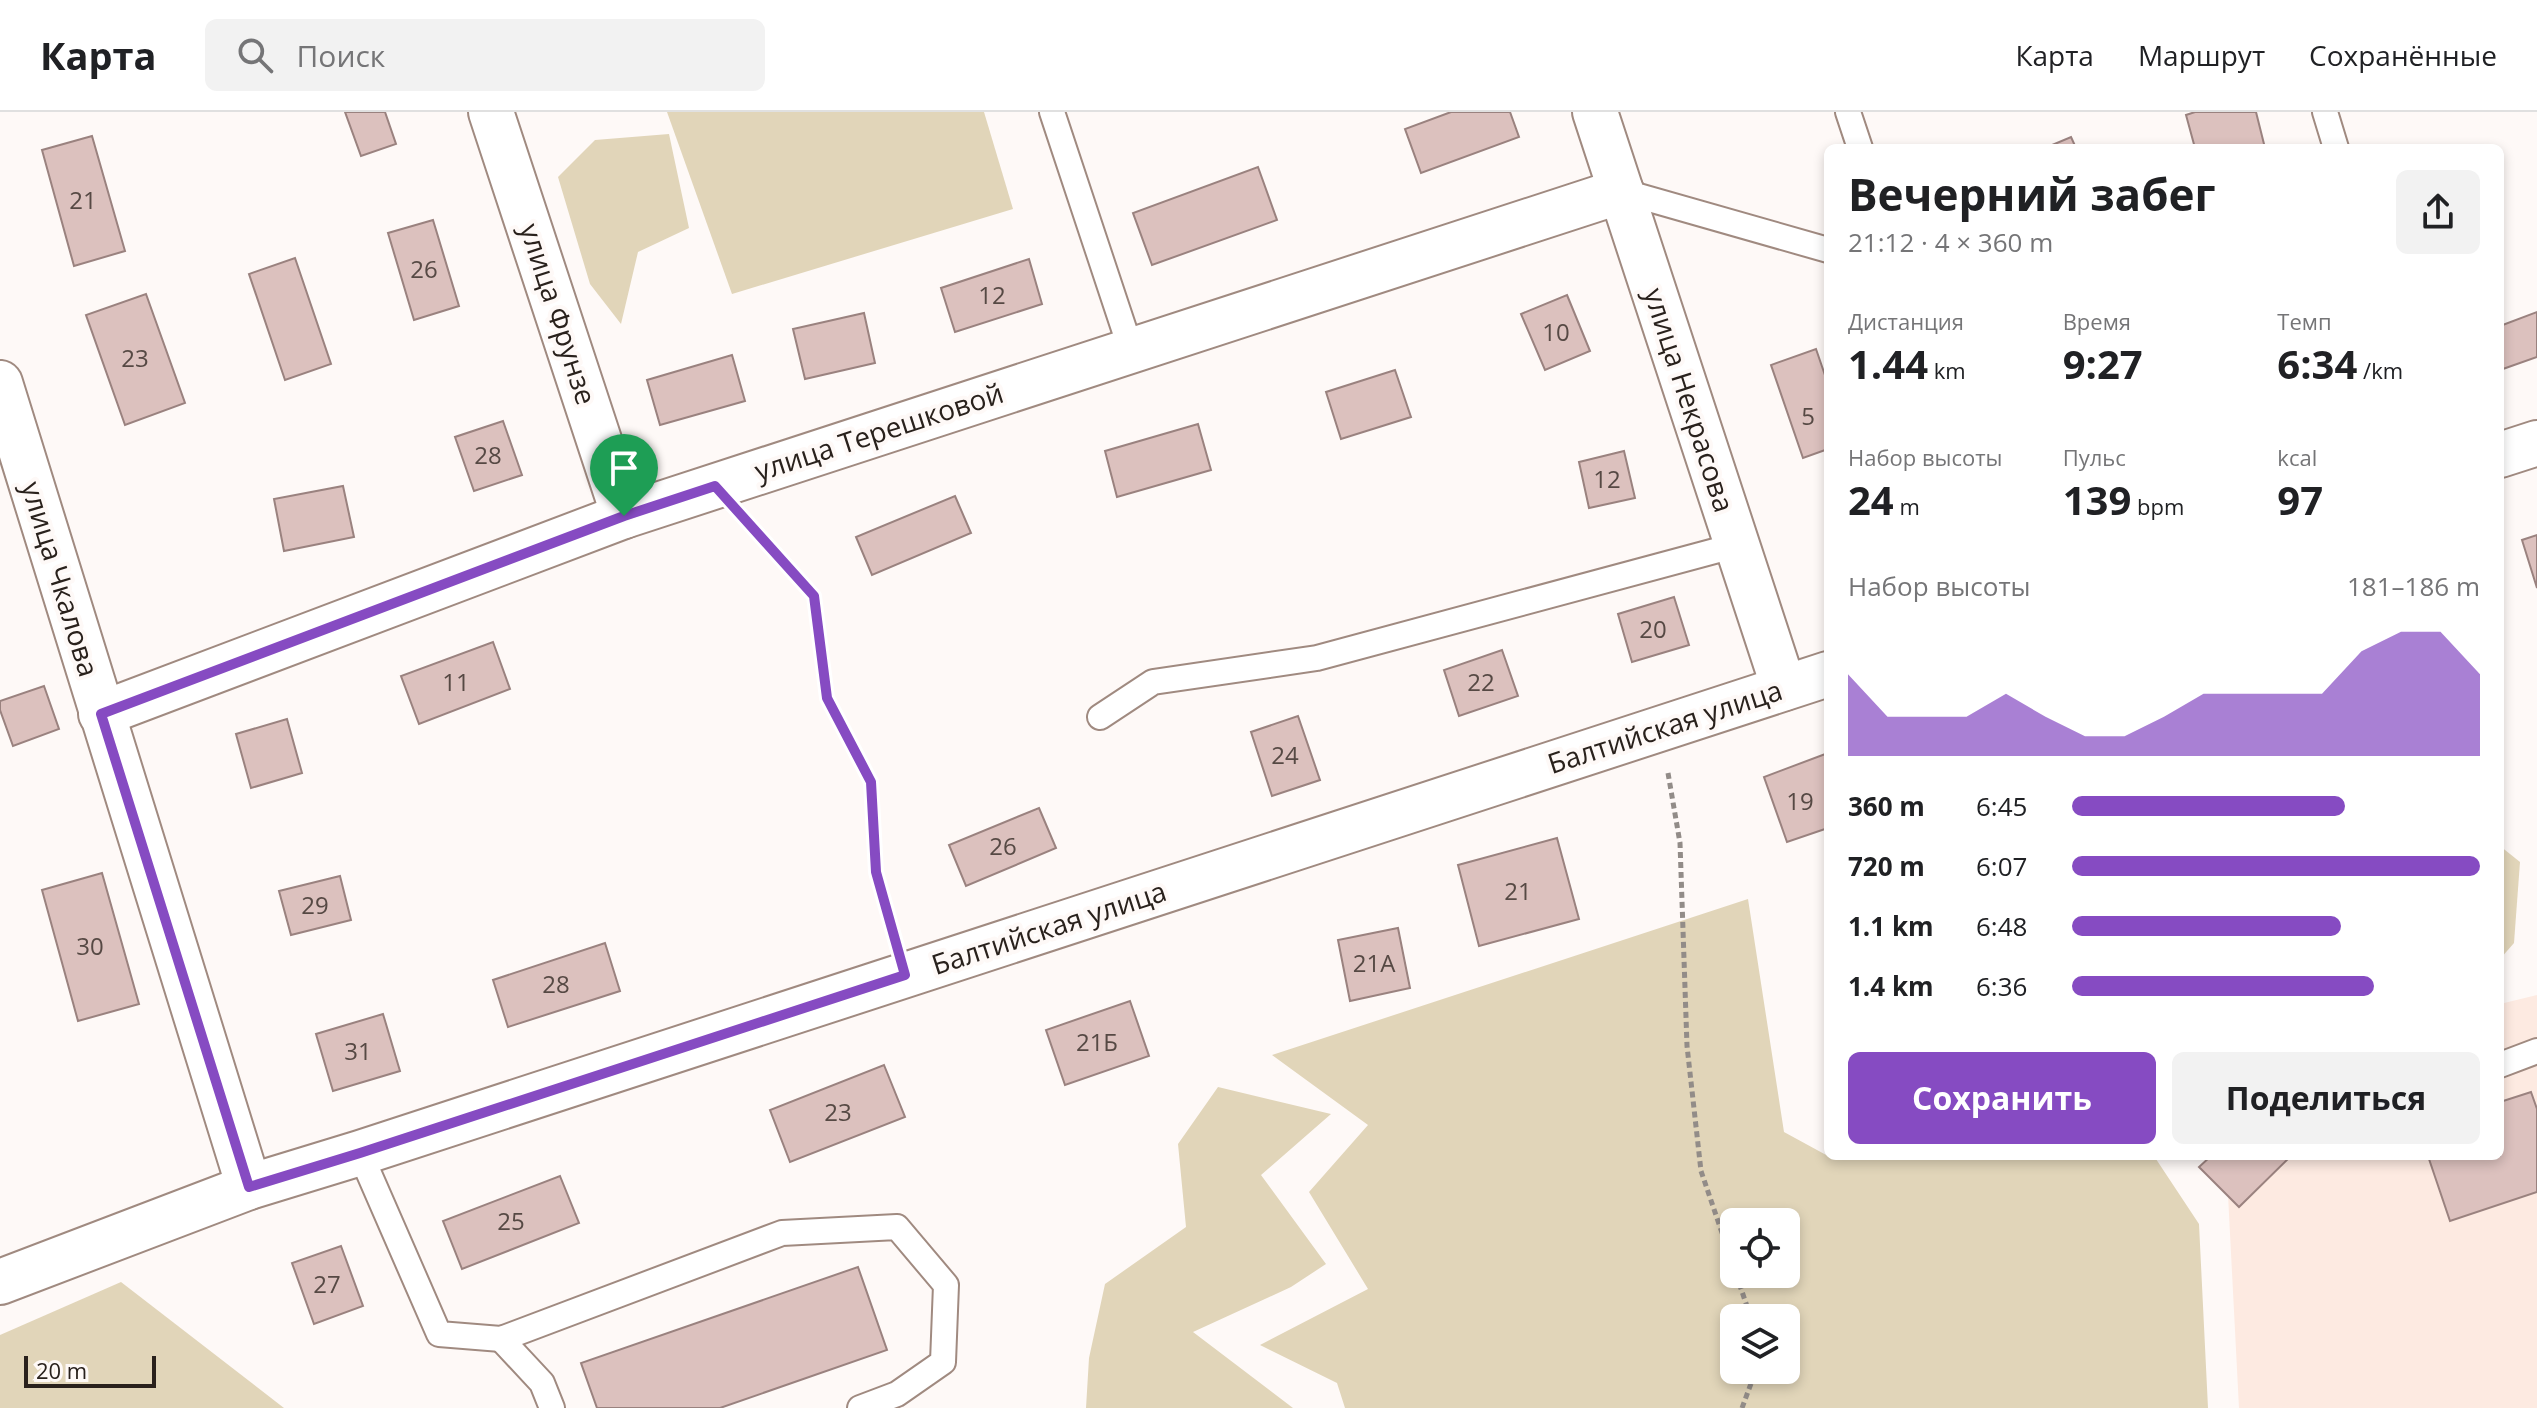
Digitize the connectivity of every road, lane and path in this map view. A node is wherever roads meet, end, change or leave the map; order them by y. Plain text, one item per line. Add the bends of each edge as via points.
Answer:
1 (491, 112) edge
2 (1052, 112) edge
3 (1595, 112) edge
4 (1848, 112) edge
5 (2325, 112) edge
6 (1859, 144) edge
7 (2335, 144) edge
8 (1621, 191) junction
9 (1824, 249) edge
10 (1131, 350) junction
11 (0, 383) edge
12 (2537, 443) edge
13 (2504, 454) edge
14 (715, 486) junction
15 (624, 516) junction
16 (1737, 545) junction
17 (1824, 675) edge
18 (1784, 688) junction
19 (101, 714) junction
20 (1100, 717) dead end
21 (1661, 728) junction
22 (905, 975) junction
23 (2537, 1051) edge
24 (2504, 1063) edge
25 (360, 1153) junction
26 (249, 1187) junction
27 (1720, 1227) edge
28 (0, 1282) edge
29 (501, 1339) junction
30 (1751, 1384) edge
31 (552, 1408) edge
32 (860, 1408) edge
33 (1742, 1408) edge

1 - 15 street, улица Фрунзе
2 - 10 lane
3 - 8 street, улица Некрасова
4 - 6 lane
5 - 7 lane
8 - 9 lane
8 - 10 street, улица Терешковой
8 - 16 street, улица Некрасова
10 - 14 street, улица Терешковой
11 - 19 street, улица Чкалова
12 - 13 street
14 - 15 street, улица Терешковой
14 - 22 path via 814,596 827,698 871,782 876,872
15 - 19 street, улица Терешковой
16 - 18 street, улица Некрасова
16 - 20 lane via 1317,658 1153,682
17 - 18 street, Балтийская улица
18 - 21 street, Балтийская улица
19 - 26 street, улица Чкалова
21 - 22 street, Балтийская улица
21 - 27 path via 1680,843 1687,1046 1701,1171
22 - 25 street, Балтийская улица
23 - 24 lane
25 - 26 street, Балтийская улица
25 - 29 lane via 439,1334
26 - 28 street, Балтийская улица
29 - 31 lane via 542,1383
29 - 32 lane via 782,1233 897,1227 946,1285 943,1362 897,1394
30 - 33 path

